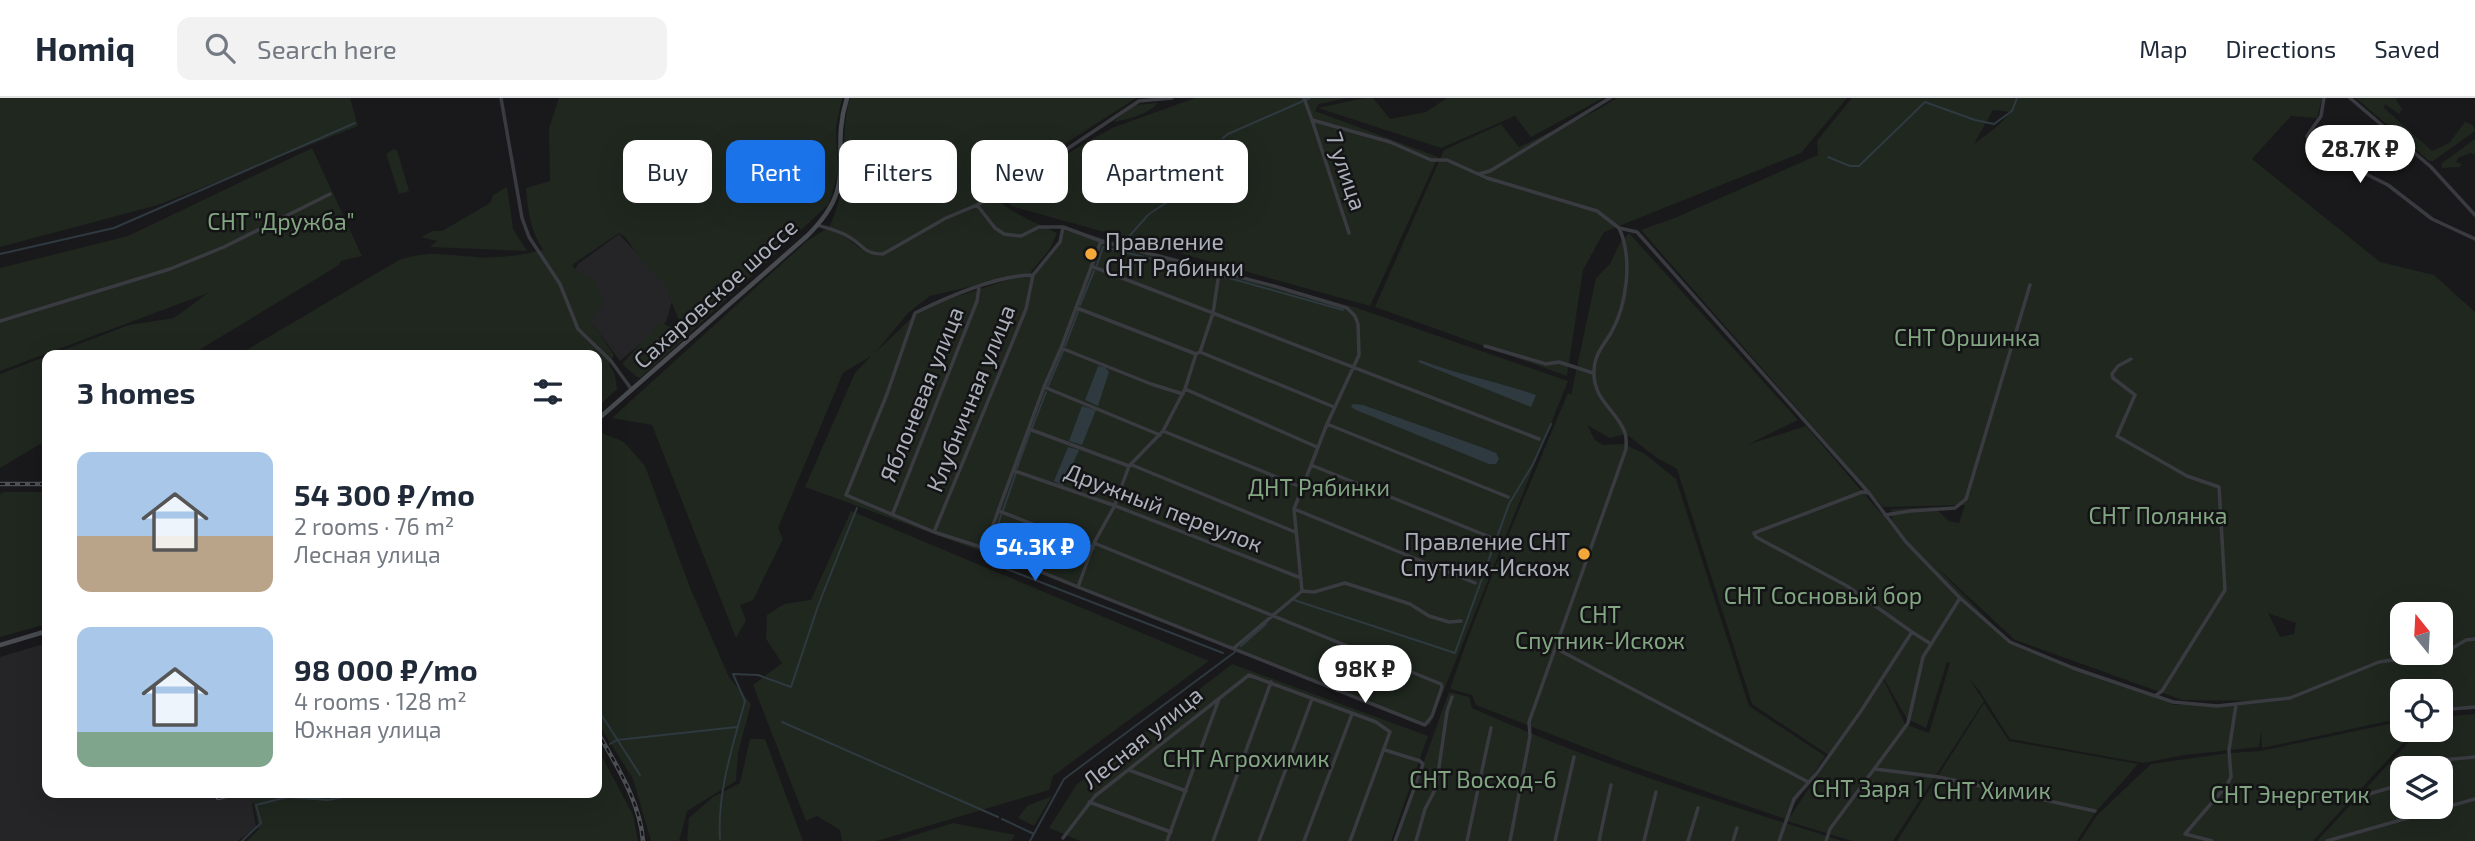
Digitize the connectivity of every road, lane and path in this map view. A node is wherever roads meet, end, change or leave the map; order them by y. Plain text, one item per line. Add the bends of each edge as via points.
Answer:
1 (501, 98) edge
2 (847, 98) edge
3 (1172, 98) edge
4 (1304, 98) edge
5 (1610, 98) edge
6 (2324, 98) edge
7 (2350, 98) edge
8 (1312, 120) junction
9 (1477, 174) junction
10 (330, 194) dead end
11 (977, 205) junction
12 (2475, 215) edge
13 (817, 225) junction
14 (1063, 227) junction
15 (1619, 228) junction
16 (1349, 233) dead end
17 (2475, 239) edge
18 (1101, 241) junction
19 (1091, 267) junction
20 (1219, 272) junction
21 (1033, 275) junction
22 (2030, 285) dead end
23 (979, 288) junction
24 (1076, 308) junction
25 (1213, 313) junction
26 (0, 321) edge
27 (1485, 346) dead end
28 (1061, 348) junction
29 (600, 350) edge
30 (602, 352) edge
31 (1198, 353) junction
32 (2131, 359) dead end
33 (1355, 367) junction
34 (1594, 374) junction
35 (1044, 387) junction
36 (632, 390) junction
37 (1184, 392) junction
38 (1334, 407) junction
39 (602, 416) edge
40 (1327, 424) junction
41 (1029, 429) junction
42 (1162, 433) junction
43 (1539, 439) dead end
44 (1317, 447) junction
45 (1311, 465) junction
46 (1129, 466) junction
47 (1014, 470) junction
48 (1301, 488) junction
49 (1869, 493) junction
50 (1508, 497) dead end
51 (1113, 505) junction
52 (1294, 509) junction
53 (999, 511) junction
54 (893, 513) junction
55 (1885, 516) junction
56 (934, 532) junction
57 (1295, 532) junction
58 (1490, 537) dead end
59 (1093, 545) junction
60 (984, 550) junction
61 (1301, 579) junction
62 (1475, 583) dead end
63 (1078, 587) junction
64 (1302, 591) junction
65 (1960, 598) junction
66 (1271, 616) junction
67 (1461, 621) dead end
68 (42, 632) edge
69 (1912, 632) junction
70 (2475, 639) edge
71 (1931, 644) junction
72 (0, 645) edge
73 (1234, 648) junction
74 (1557, 649) junction
75 (1271, 682) junction
76 (2155, 696) junction
77 (1219, 697) junction
78 (1452, 697) dead end
79 (1312, 698) junction
80 (2236, 705) junction
81 (2475, 707) edge
82 (2453, 709) edge
83 (1352, 714) junction
84 (1491, 728) dead end
85 (1385, 750) junction
86 (1574, 757) dead end
87 (2475, 757) edge
88 (2453, 759) edge
89 (1130, 769) junction
90 (1875, 769) junction
91 (1808, 782) junction
92 (1612, 785) dead end
93 (2390, 789) edge
94 (1186, 791) junction
95 (1656, 792) dead end
96 (2475, 799) edge
97 (2345, 801) dead end
98 (1088, 802) junction
99 (1698, 808) dead end
100 (2095, 811) dead end
101 (1737, 828) dead end
102 (1171, 832) junction
103 (1063, 838) dead end
104 (1167, 841) edge
105 (1213, 841) edge
106 (1259, 841) edge
107 (1304, 841) edge
108 (1350, 841) edge
109 (1395, 841) edge
110 (1416, 841) edge
111 (1467, 841) edge
112 (1510, 841) edge
113 (1555, 841) edge
114 (1599, 841) edge
115 (1644, 841) edge
116 (1688, 841) edge
117 (1733, 841) edge
118 (1779, 841) edge
119 (1826, 841) edge
120 (2212, 841) edge
121 (2327, 841) edge

1 - 29 street via 529,237 560,284 578,329
2 - 13 main road, Сахаровское шоссе via 838,191
3 - 11 street via 1139,101
4 - 8 street, 7 улица
5 - 9 street via 1490,172
6 - 17 street via 2321,116 2307,136 2310,144 2388,185 2432,219
7 - 12 street via 2431,167
8 - 9 street via 1390,142 1431,160 1447,160
8 - 16 street, 7 улица
9 - 15 street via 1597,211
10 - 26 street via 179,265
11 - 13 street via 883,254 871,254 852,238
11 - 14 street via 1004,234 1021,236 1039,227
13 - 36 main road, Сахаровское шоссе
14 - 18 street
14 - 21 street via 1060,242
15 - 34 street via 1626,242 1623,300 1613,330 1596,356
15 - 49 street via 1637,232
18 - 19 street
18 - 20 street
19 - 24 street
19 - 25 street
20 - 25 street
20 - 33 street via 1347,308 1358,324 1360,347
21 - 23 street via 1018,275
21 - 56 street, Клубничная улица via 1026,309
22 - 55 street via 1966,499 1955,508
23 - 54 street, Яблоневая улица via 949,377
23 - 54 street via 946,297 915,313 846,495
24 - 28 street
24 - 31 street
25 - 31 street
25 - 33 street
27 - 34 street
28 - 35 street
28 - 37 street via 1151,384
30 - 36 street
31 - 37 street
31 - 38 street
32 - 76 street via 2112,374 2135,395 2117,436 2187,476 2219,487 2225,590
33 - 38 street
33 - 43 street
34 - 74 street via 1606,407 1625,434 1626,449
35 - 41 street
35 - 42 street
36 - 39 main road, Сахаровское шоссе
37 - 42 street
37 - 44 street
38 - 40 street
40 - 44 street
40 - 50 street
41 - 46 street
41 - 47 street
42 - 46 street
42 - 48 street
44 - 45 street
45 - 48 street
45 - 58 street
46 - 51 street
46 - 57 street
47 - 51 street, Дружный переулок
47 - 53 street
48 - 52 street
49 - 55 street
49 - 69 street via 1755,533 1756,537 1847,586
51 - 59 street
51 - 61 street, Дружный переулок
52 - 57 street
52 - 62 street
53 - 59 street
53 - 60 street
54 - 56 street
55 - 65 street
56 - 60 street
57 - 61 street
59 - 63 street
59 - 66 street
60 - 63 street
61 - 64 street
63 - 73 street
64 - 66 street
64 - 67 street via 1345,583 1410,604 1429,616
65 - 71 street
65 - 76 street via 2010,642
66 - 73 street
66 - 73 street via 1441,684 1432,716 1425,724
68 - 72 main road
69 - 71 street
69 - 91 street
70 - 80 street via 2435,658 2379,662 2291,698
71 - 90 street via 1923,657 1908,723
74 - 91 street
74 - 112 street via 1529,722
75 - 77 street, Лесная улица via 1249,675
75 - 79 street
75 - 105 street
76 - 80 street via 2173,702
77 - 89 street, Лесная улица
77 - 94 street
78 - 110 street via 1436,788
79 - 83 street
79 - 106 street
80 - 120 street via 2229,750 2231,777 2185,834
81 - 82 street
83 - 85 street via 1390,732
83 - 107 street
84 - 111 street
85 - 108 street
85 - 109 street via 1423,764
86 - 113 street
87 - 88 street
89 - 94 street
89 - 98 street, Лесная улица
90 - 100 street via 1939,777
90 - 119 street
91 - 118 street via 1794,799
92 - 114 street
93 - 97 street
94 - 102 street
95 - 115 street
96 - 121 street
98 - 102 street
98 - 103 street, Лесная улица
99 - 116 street
101 - 117 street
102 - 104 street

